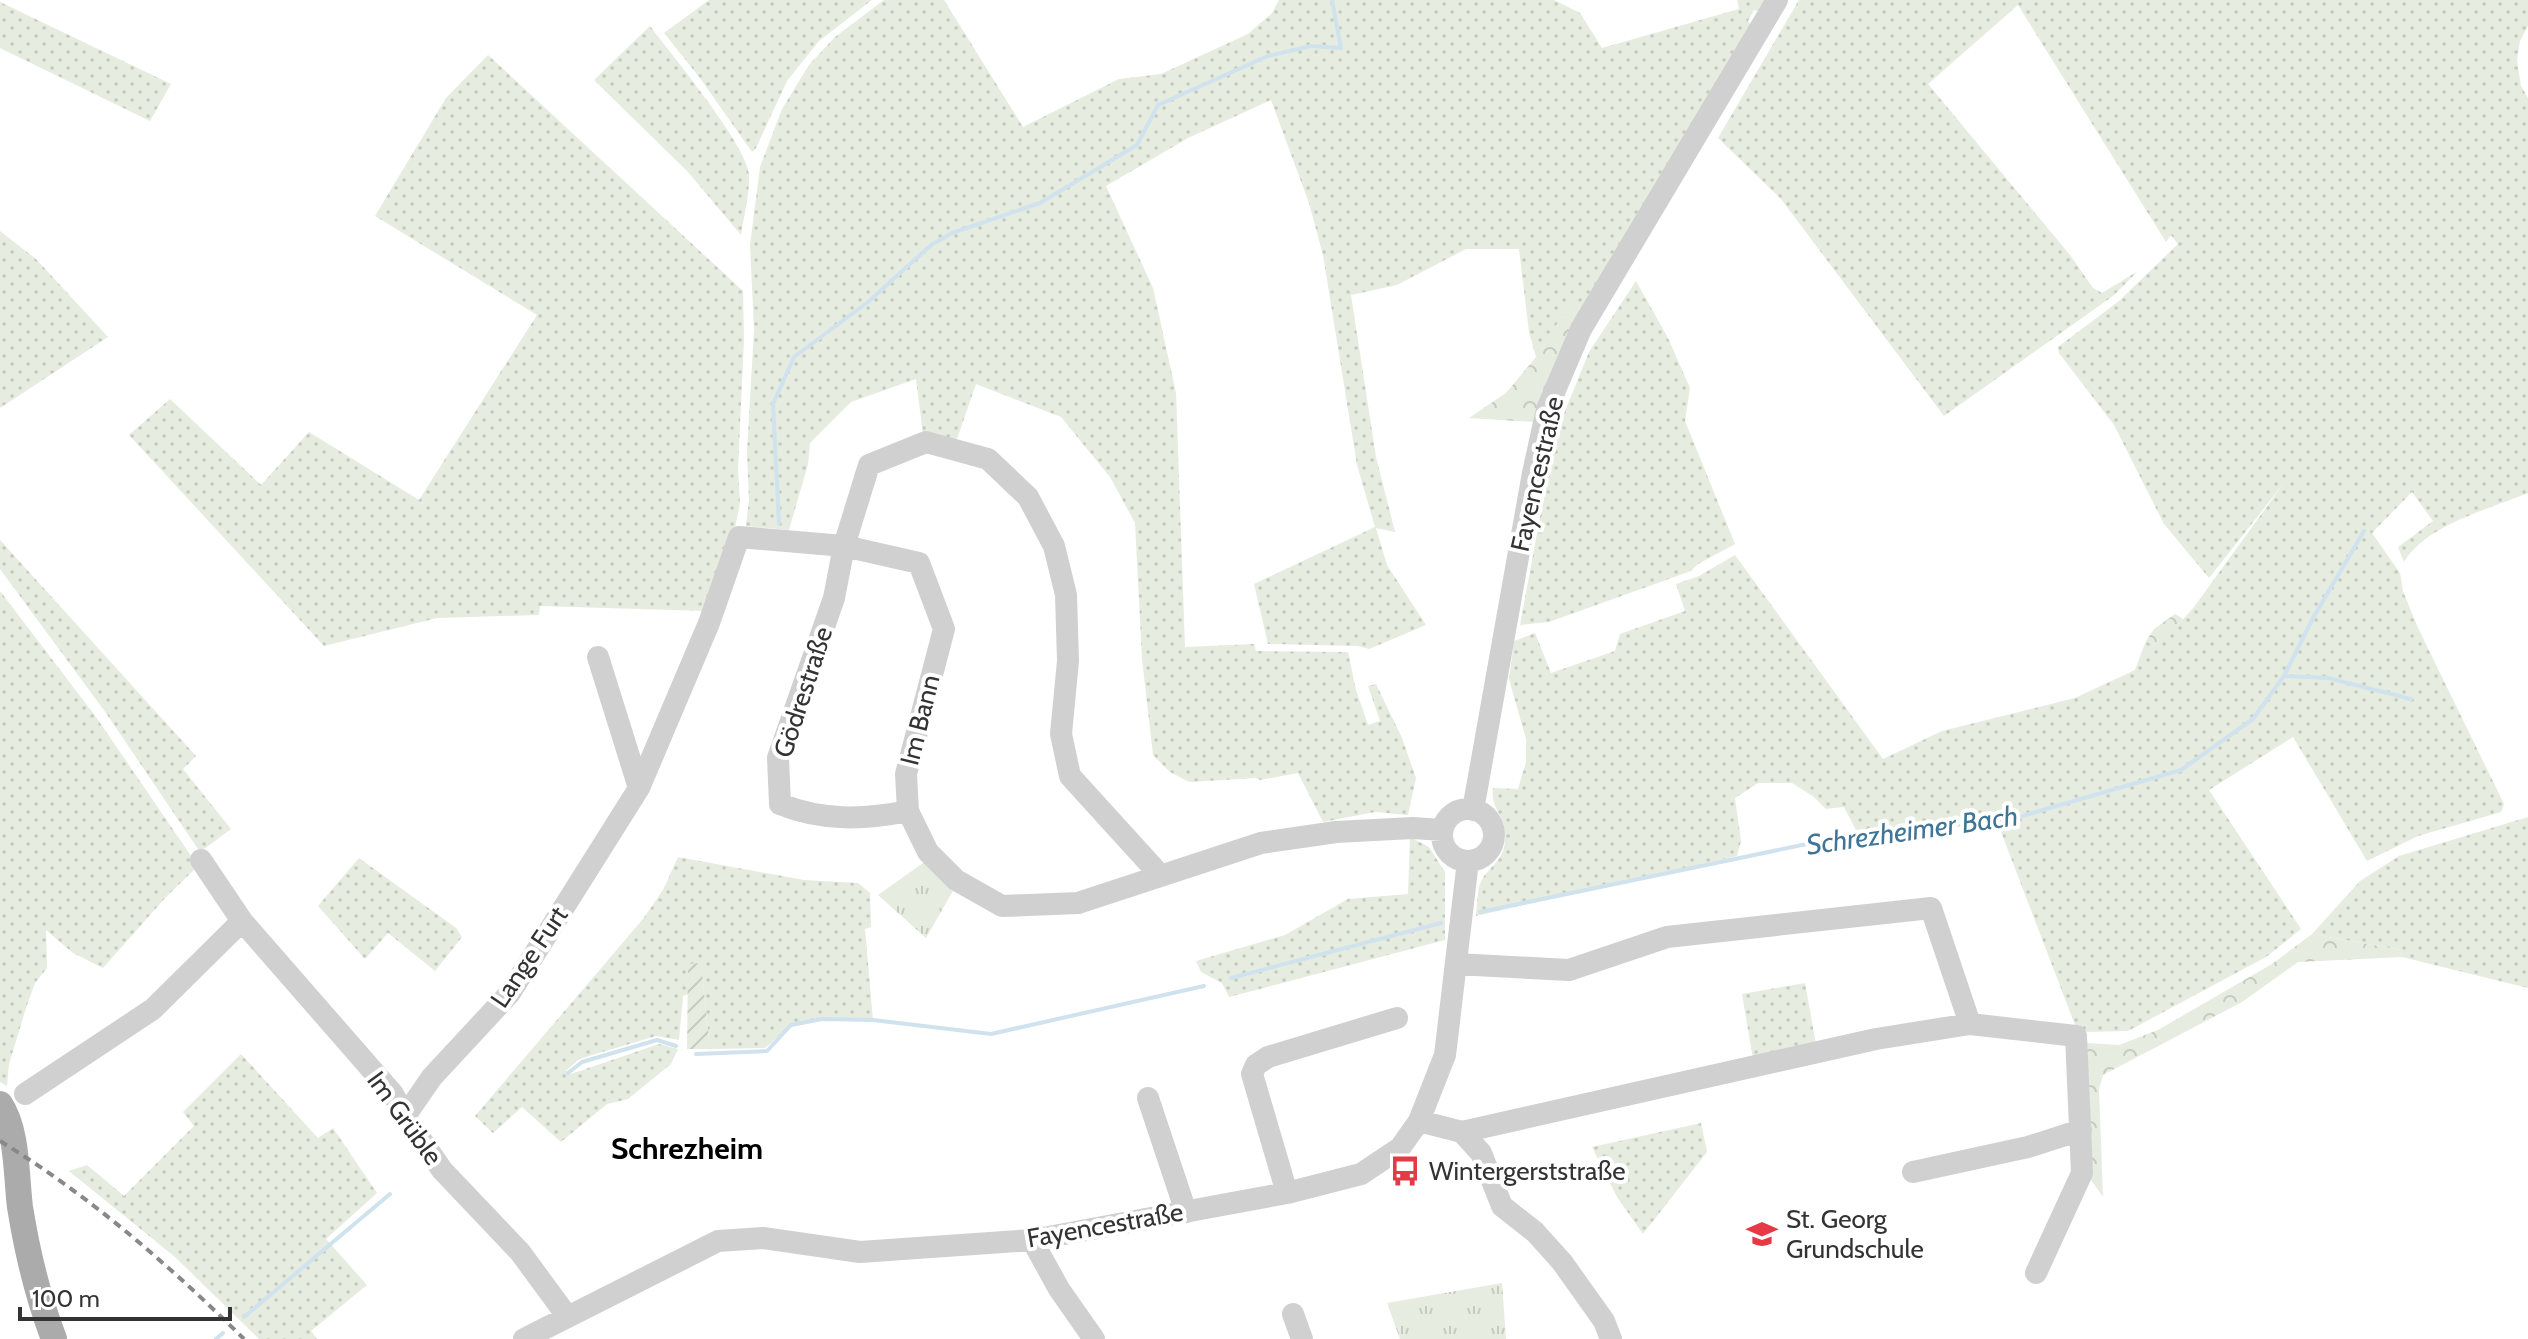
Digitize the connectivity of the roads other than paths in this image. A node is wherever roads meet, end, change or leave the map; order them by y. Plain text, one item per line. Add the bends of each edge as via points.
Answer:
1 (1777, 0) edge
2 (739, 537) joint
3 (844, 546) junction
4 (598, 657) dead end
5 (639, 788) junction
6 (1473, 810) junction
7 (908, 811) junction
8 (1442, 830) junction
9 (201, 860) dead end
10 (1468, 861) junction
11 (1160, 875) junction
12 (242, 921) junction
13 (1456, 964) junction
14 (1397, 1018) dead end
15 (1970, 1024) junction
16 (1148, 1098) dead end
17 (12, 1099) edge
18 (405, 1116) junction
19 (1419, 1121) junction
20 (2081, 1130) junction
21 (1462, 1132) junction
22 (1913, 1172) dead end
23 (1287, 1193) junction
24 (1186, 1212) junction
25 (1032, 1240) junction
26 (2036, 1273) dead end
27 (1293, 1314) dead end
28 (567, 1316) junction
29 (54, 1339) edge
30 (524, 1339) edge
31 (1094, 1339) edge
32 (1302, 1339) edge
33 (1611, 1339) edge

1 - 6 street, Fayencestraße via 1581,329 1547,409
2 - 3 street, Im Bann
2 - 5 street, Lange Furt
3 - 7 street, Im Bann via 919,563 944,629 906,774
3 - 7 street, Gödrestraße via 834,598 778,758 780,804 827,817 876,818
3 - 11 street via 869,465 926,442 988,459 1028,497 1054,546 1066,595 1068,661 1061,734 1070,776
4 - 5 street
5 - 18 street, Lange Furt via 510,993 432,1077
6 - 8 street via 1450,816
6 - 10 street via 1487,819 1493,834 1489,850
7 - 11 street, Im Bann via 928,852 956,880 1002,906 1078,903
8 - 10 street via 1453,857
8 - 11 street, Im Bann via 1336,832 1261,843
9 - 12 street, Im Grüble
10 - 13 street, Fayencestraße
12 - 17 street via 153,1009
12 - 18 street, Im Grüble via 393,1094
13 - 15 street via 1569,970 1667,937 1931,908
13 - 19 street, Fayencestraße via 1445,1055
14 - 23 street via 1256,1065 1252,1074
15 - 20 street via 2076,1036
15 - 21 street via 1773,1060
16 - 24 street
17 - 29 main road via 20,1208
18 - 28 street, Im Grüble via 442,1170 520,1252
19 - 21 street
19 - 23 street, Fayencestraße via 1400,1148 1361,1174
20 - 22 street
20 - 26 street via 2082,1173
21 - 33 street via 1481,1153 1502,1206 1562,1262
23 - 24 street, Fayencestraße
24 - 25 street, Fayencestraße
25 - 28 street, Fayencestraße via 860,1252 763,1238 718,1241
25 - 31 street
27 - 32 street
28 - 30 street, Fayencestraße

